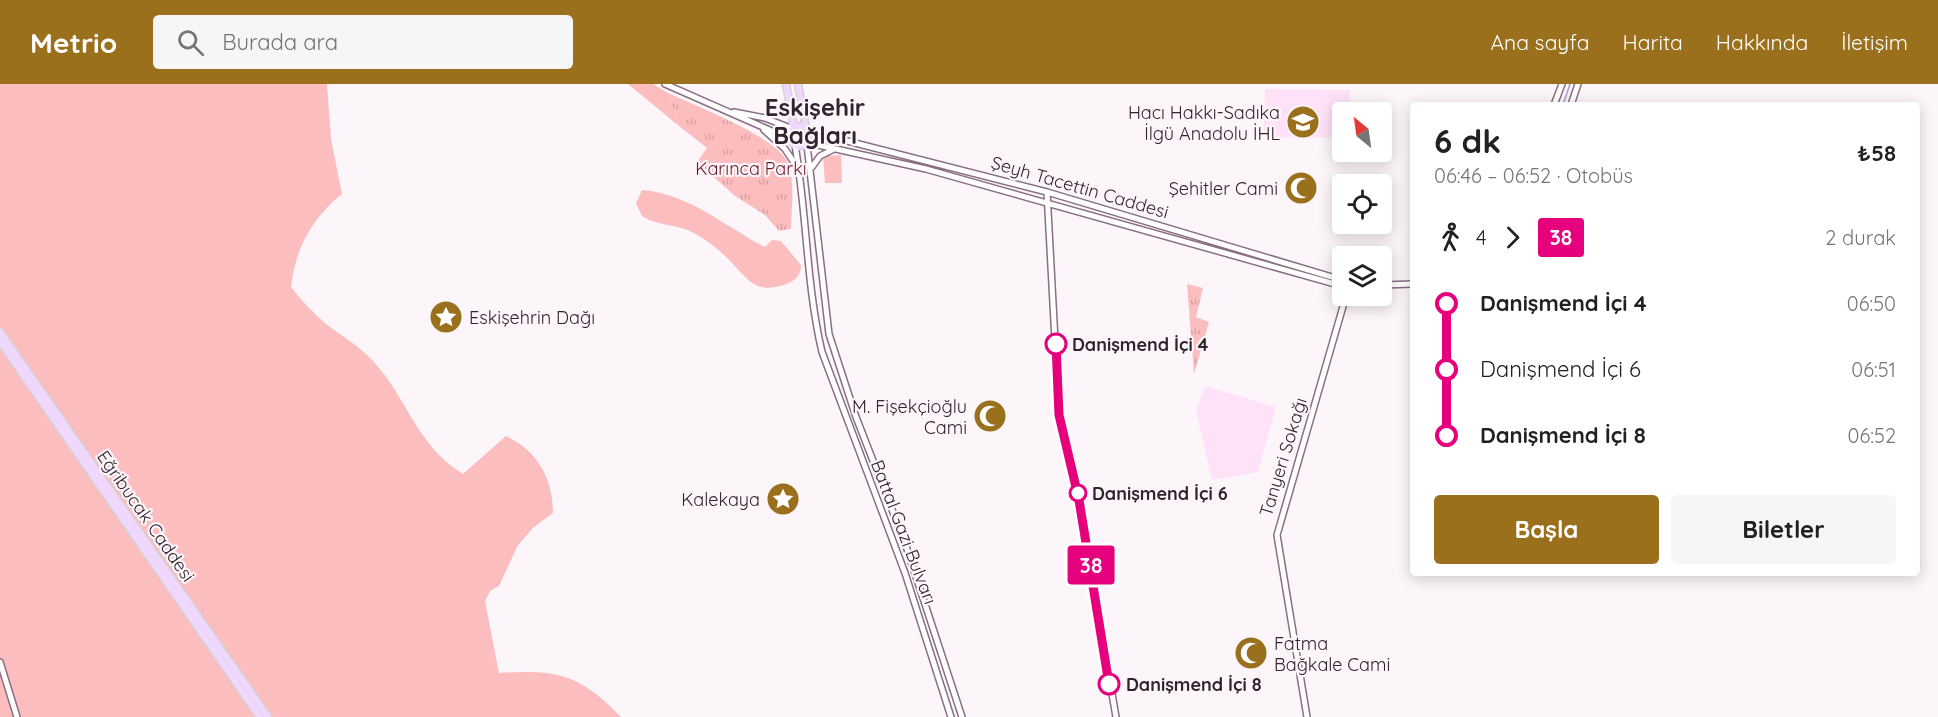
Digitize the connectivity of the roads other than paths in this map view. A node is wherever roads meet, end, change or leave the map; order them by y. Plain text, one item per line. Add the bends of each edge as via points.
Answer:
1 (665, 84) edge
2 (786, 84) edge
3 (798, 84) edge
4 (1562, 84) edge
5 (1578, 84) edge
6 (1555, 102) edge
7 (1572, 102) edge
8 (724, 110) junction
9 (758, 125) junction
10 (794, 128) junction
11 (807, 130) junction
12 (790, 139) junction
13 (808, 144) junction
14 (795, 145) junction
15 (835, 149) junction
16 (811, 172) junction
17 (800, 173) junction
18 (1047, 192) junction
19 (1048, 202) junction
20 (1332, 277) edge
21 (1332, 283) edge
22 (1410, 284) edge
23 (1392, 285) edge
24 (1343, 306) edge
25 (0, 332) edge
26 (0, 341) edge
27 (0, 662) edge
28 (17, 717) edge
29 (260, 717) edge
30 (268, 717) edge
31 (951, 717) edge
32 (962, 717) edge
33 (1116, 717) edge
34 (1307, 717) edge

1 - 8 street
2 - 10 main road
3 - 11 main road
4 - 6 street
5 - 7 street
8 - 9 street
8 - 10 street
9 - 12 street
9 - 17 street via 785,149
10 - 11 main road
10 - 12 main road
11 - 13 main road
11 - 18 street, Şeyh Tacettin Caddesi
12 - 14 main road
13 - 14 main road
13 - 15 street, Şeyh Tacettin Caddesi
13 - 16 street, Battal Gazi Bulvarı
14 - 17 street, Battal Gazi Bulvarı
15 - 16 street via 820,156
15 - 19 street, Şeyh Tacettin Caddesi via 916,166
16 - 32 street, Battal Gazi Bulvarı via 824,309 832,345 905,543
17 - 31 street, Battal Gazi Bulvarı via 822,352 919,613
18 - 19 street
18 - 20 street, Şeyh Tacettin Caddesi
19 - 21 street, Şeyh Tacettin Caddesi
19 - 33 street via 1059,415 1079,500
22 - 23 street
24 - 34 street, Tanyeri Sokağı via 1277,527
25 - 30 main road, Eğribucak Caddesi
26 - 29 main road, Eğribucak Caddesi
27 - 28 street

